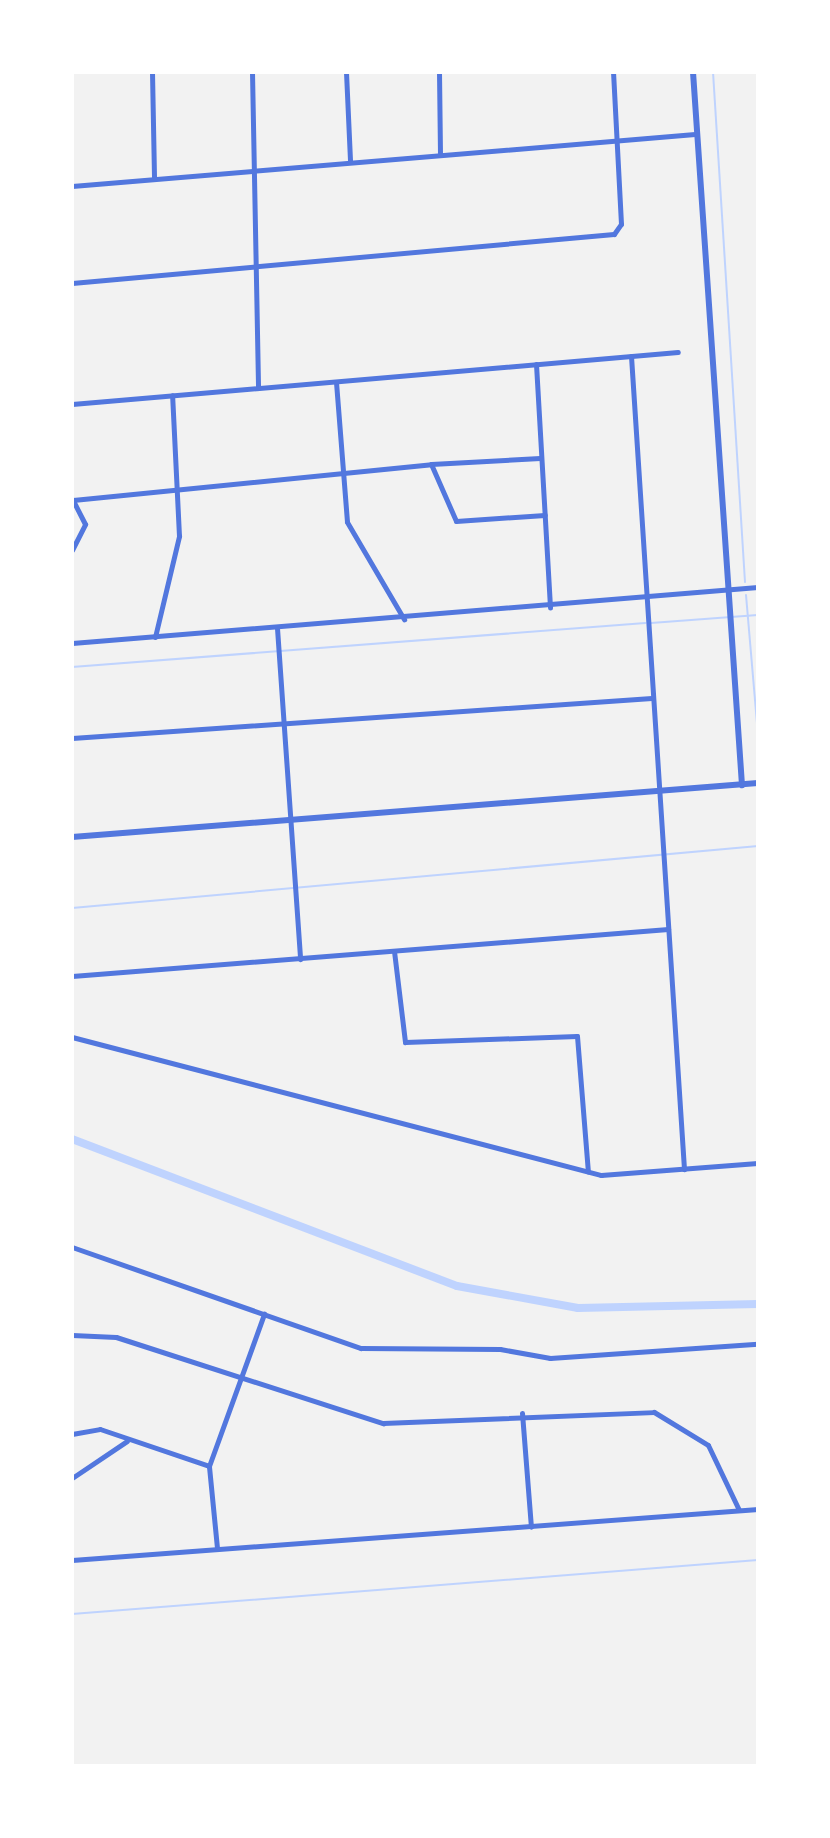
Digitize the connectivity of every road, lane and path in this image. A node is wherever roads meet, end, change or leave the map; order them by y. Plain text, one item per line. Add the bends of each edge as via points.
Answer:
1 (152, 72) edge
2 (252, 72) edge
3 (346, 72) edge
4 (439, 72) edge
5 (613, 72) edge
6 (693, 72) edge
7 (695, 134) junction
8 (616, 137) junction
9 (440, 153) junction
10 (350, 161) junction
11 (252, 170) junction
12 (154, 179) junction
13 (72, 186) edge
14 (255, 267) junction
15 (72, 283) edge
16 (678, 352) dead end
17 (631, 356) junction
18 (536, 364) junction
19 (336, 382) junction
20 (258, 388) junction
21 (172, 395) junction
22 (72, 404) edge
23 (540, 458) junction
24 (431, 464) junction
25 (342, 473) junction
26 (178, 486) junction
27 (72, 500) edge
28 (545, 515) junction
29 (72, 550) edge
30 (758, 587) edge
31 (725, 591) junction
32 (645, 601) junction
33 (550, 608) junction
34 (404, 619) junction
35 (277, 628) junction
36 (155, 637) junction
37 (72, 643) edge
38 (652, 698) junction
39 (284, 724) junction
40 (72, 738) edge
41 (758, 783) edge
42 (742, 785) junction
43 (659, 794) junction
44 (289, 821) junction
45 (72, 837) edge
46 (668, 929) junction
47 (394, 951) junction
48 (300, 959) junction
49 (72, 976) edge
50 (72, 1037) edge
51 (758, 1163) edge
52 (684, 1169) junction
53 (588, 1172) junction
54 (72, 1247) edge
55 (264, 1314) junction
56 (72, 1335) edge
57 (758, 1344) edge
58 (246, 1379) junction
59 (522, 1413) junction
60 (72, 1434) edge
61 (127, 1441) junction
62 (209, 1466) junction
63 (72, 1478) edge
64 (758, 1509) edge
65 (739, 1510) junction
66 (531, 1527) junction
67 (217, 1548) junction
68 (72, 1560) edge

1 - 12 street
2 - 11 street
3 - 10 street
4 - 9 street
5 - 8 street
6 - 7 street
7 - 8 street
7 - 31 street
8 - 9 street
8 - 14 street via 621,224 614,234
9 - 10 street
10 - 11 street
11 - 12 street
11 - 14 street
12 - 13 street
14 - 15 street
14 - 20 street
16 - 17 street
17 - 18 street
17 - 32 street
18 - 19 street
18 - 23 street
19 - 20 street
19 - 25 street
20 - 21 street
21 - 22 street
21 - 26 street
23 - 24 street
23 - 28 street
24 - 25 street
24 - 28 street via 456,521
25 - 26 street
25 - 34 street via 347,522
26 - 27 street
26 - 36 street via 179,536
27 - 29 street via 85,524
28 - 33 street
30 - 31 street
31 - 32 street
31 - 42 street
32 - 33 street
32 - 38 street
33 - 34 street
34 - 35 street
35 - 36 street
35 - 39 street
36 - 37 street
38 - 39 street
38 - 43 street
39 - 40 street
39 - 44 street
41 - 42 street
42 - 43 street
43 - 44 street
43 - 46 street
44 - 45 street
44 - 48 street
46 - 47 street
46 - 52 street
47 - 48 street
47 - 53 street via 405,1042 577,1036
48 - 49 street
50 - 53 street
51 - 52 street
52 - 53 street
54 - 55 street
55 - 57 street via 361,1348 500,1349 550,1358
55 - 58 street
56 - 58 street via 116,1337
58 - 59 street via 383,1423
58 - 62 street
59 - 65 street via 632,1407 675,1419 708,1445
59 - 66 street
60 - 61 street via 100,1429
61 - 62 street
61 - 63 street
62 - 67 street
64 - 65 street
65 - 66 street
66 - 67 street
67 - 68 street

